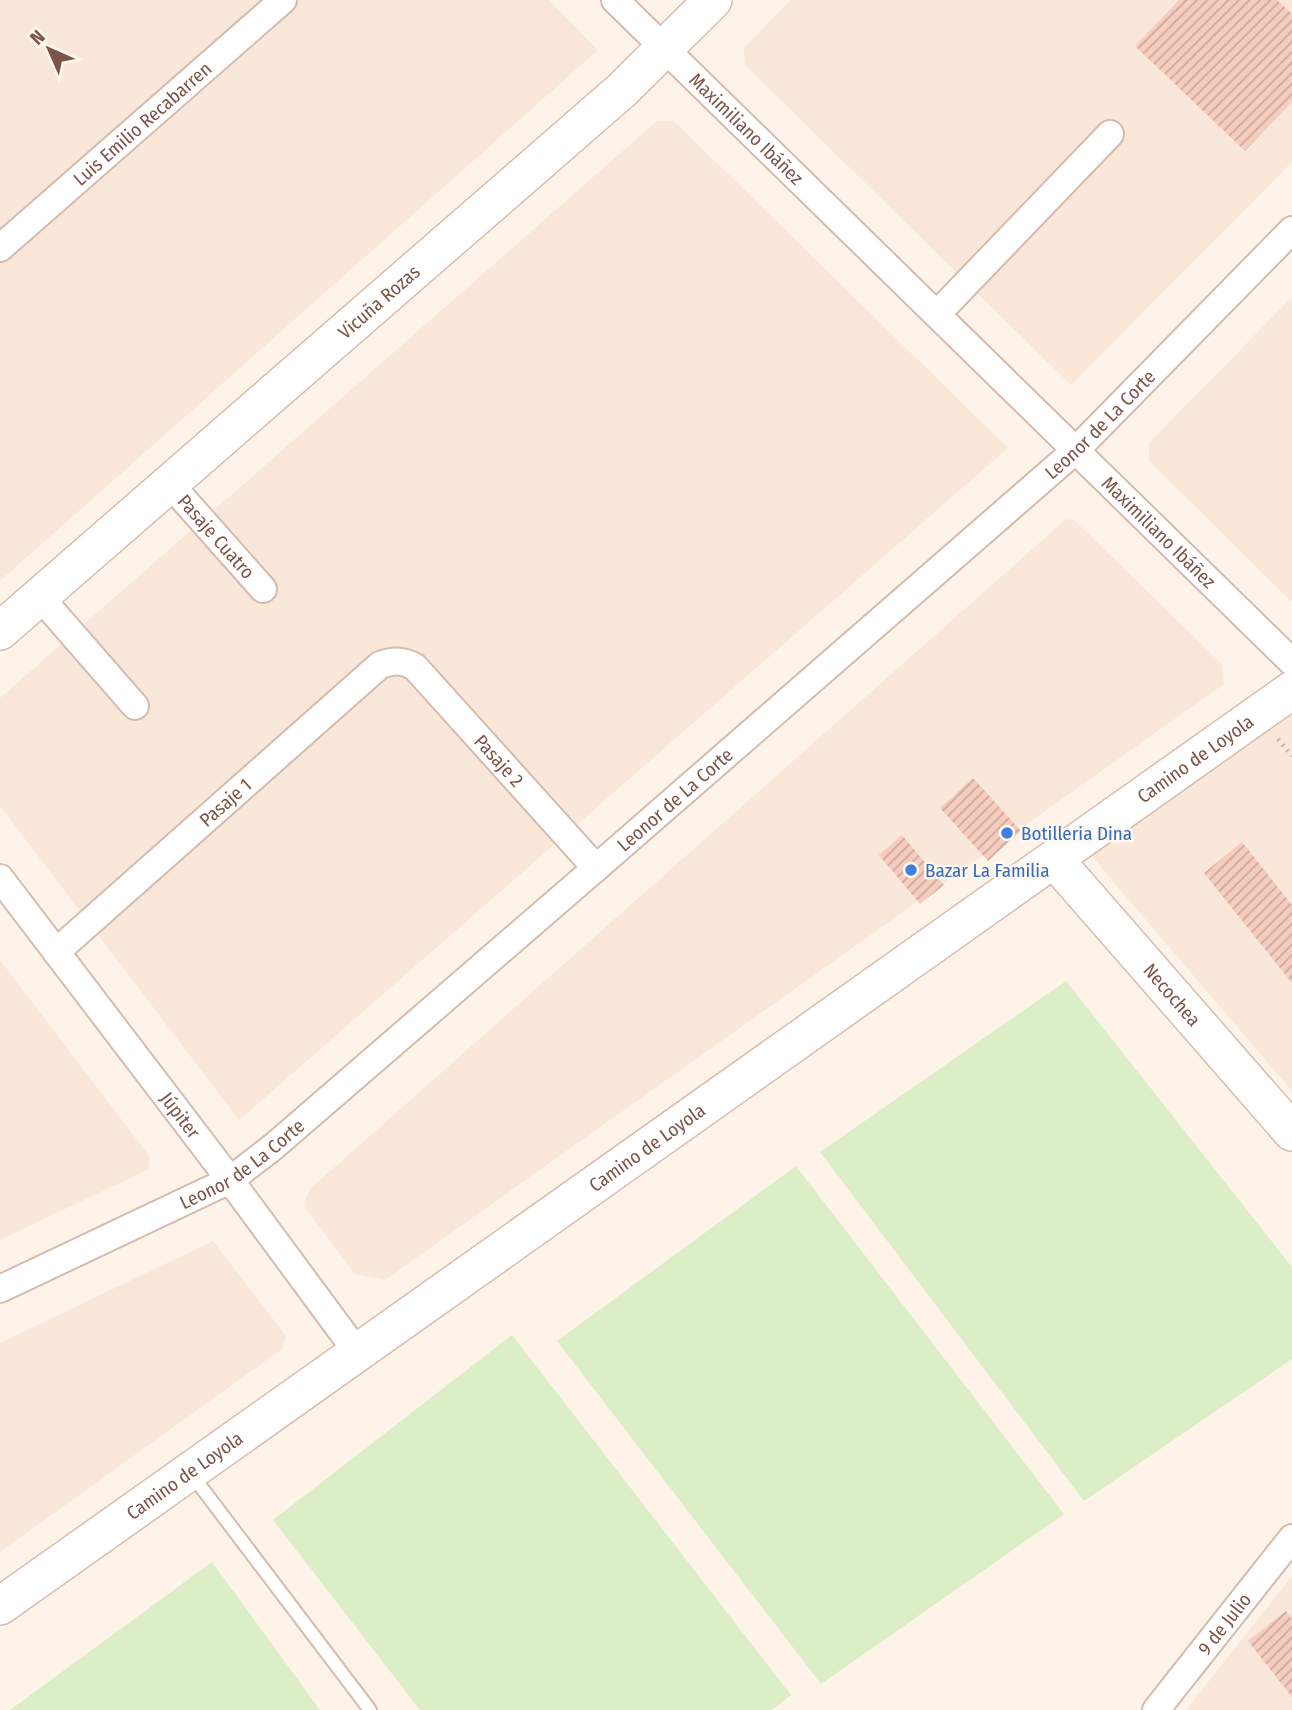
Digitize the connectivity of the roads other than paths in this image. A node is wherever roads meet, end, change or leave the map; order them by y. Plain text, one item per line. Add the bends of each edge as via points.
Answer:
1 (283, 0) edge
2 (615, 0) edge
3 (713, 0) edge
4 (664, 49) junction
5 (1110, 134) dead end
6 (1292, 230) edge
7 (0, 248) edge
8 (937, 314) junction
9 (1076, 450) junction
10 (170, 484) junction
11 (263, 589) dead end
12 (40, 597) junction
13 (0, 631) edge
14 (398, 661) joint
15 (1292, 662) edge
16 (1292, 690) edge
17 (135, 706) dead end
18 (1054, 859) junction
19 (596, 869) junction
20 (0, 878) edge
21 (56, 952) junction
22 (1292, 1132) edge
23 (230, 1180) junction
24 (0, 1290) edge
25 (357, 1352) junction
26 (189, 1472) junction
27 (1292, 1540) edge
28 (0, 1605) edge
29 (370, 1710) edge
30 (1156, 1710) edge

1 - 7 street, Luis Emilio Recabarren
2 - 4 street, Maximiliano Ibáñez
3 - 4 street, Vicuña Rozas
4 - 8 street, Maximiliano Ibáñez
4 - 10 street, Vicuña Rozas
5 - 8 street
6 - 9 street, Leonor de La Corte
8 - 9 street, Maximiliano Ibáñez
9 - 15 street, Maximiliano Ibáñez
9 - 19 street, Leonor de La Corte
10 - 11 street, Pasaje Cuatro
10 - 12 street, Vicuña Rozas
12 - 13 street, Vicuña Rozas
12 - 17 street
14 - 19 street, Pasaje 2 via 421,673
14 - 21 street, Pasaje 1 via 380,665
16 - 18 street, Camino de Loyola
18 - 22 street, Necochea
18 - 25 street, Camino de Loyola
19 - 23 street, Leonor de La Corte
20 - 21 street, Júpiter
21 - 23 street, Júpiter
23 - 24 street, Leonor de La Corte
23 - 25 street, Júpiter
25 - 26 street, Camino de Loyola
26 - 28 street, Camino de Loyola
26 - 29 lane
27 - 30 street, 9 de Julio

